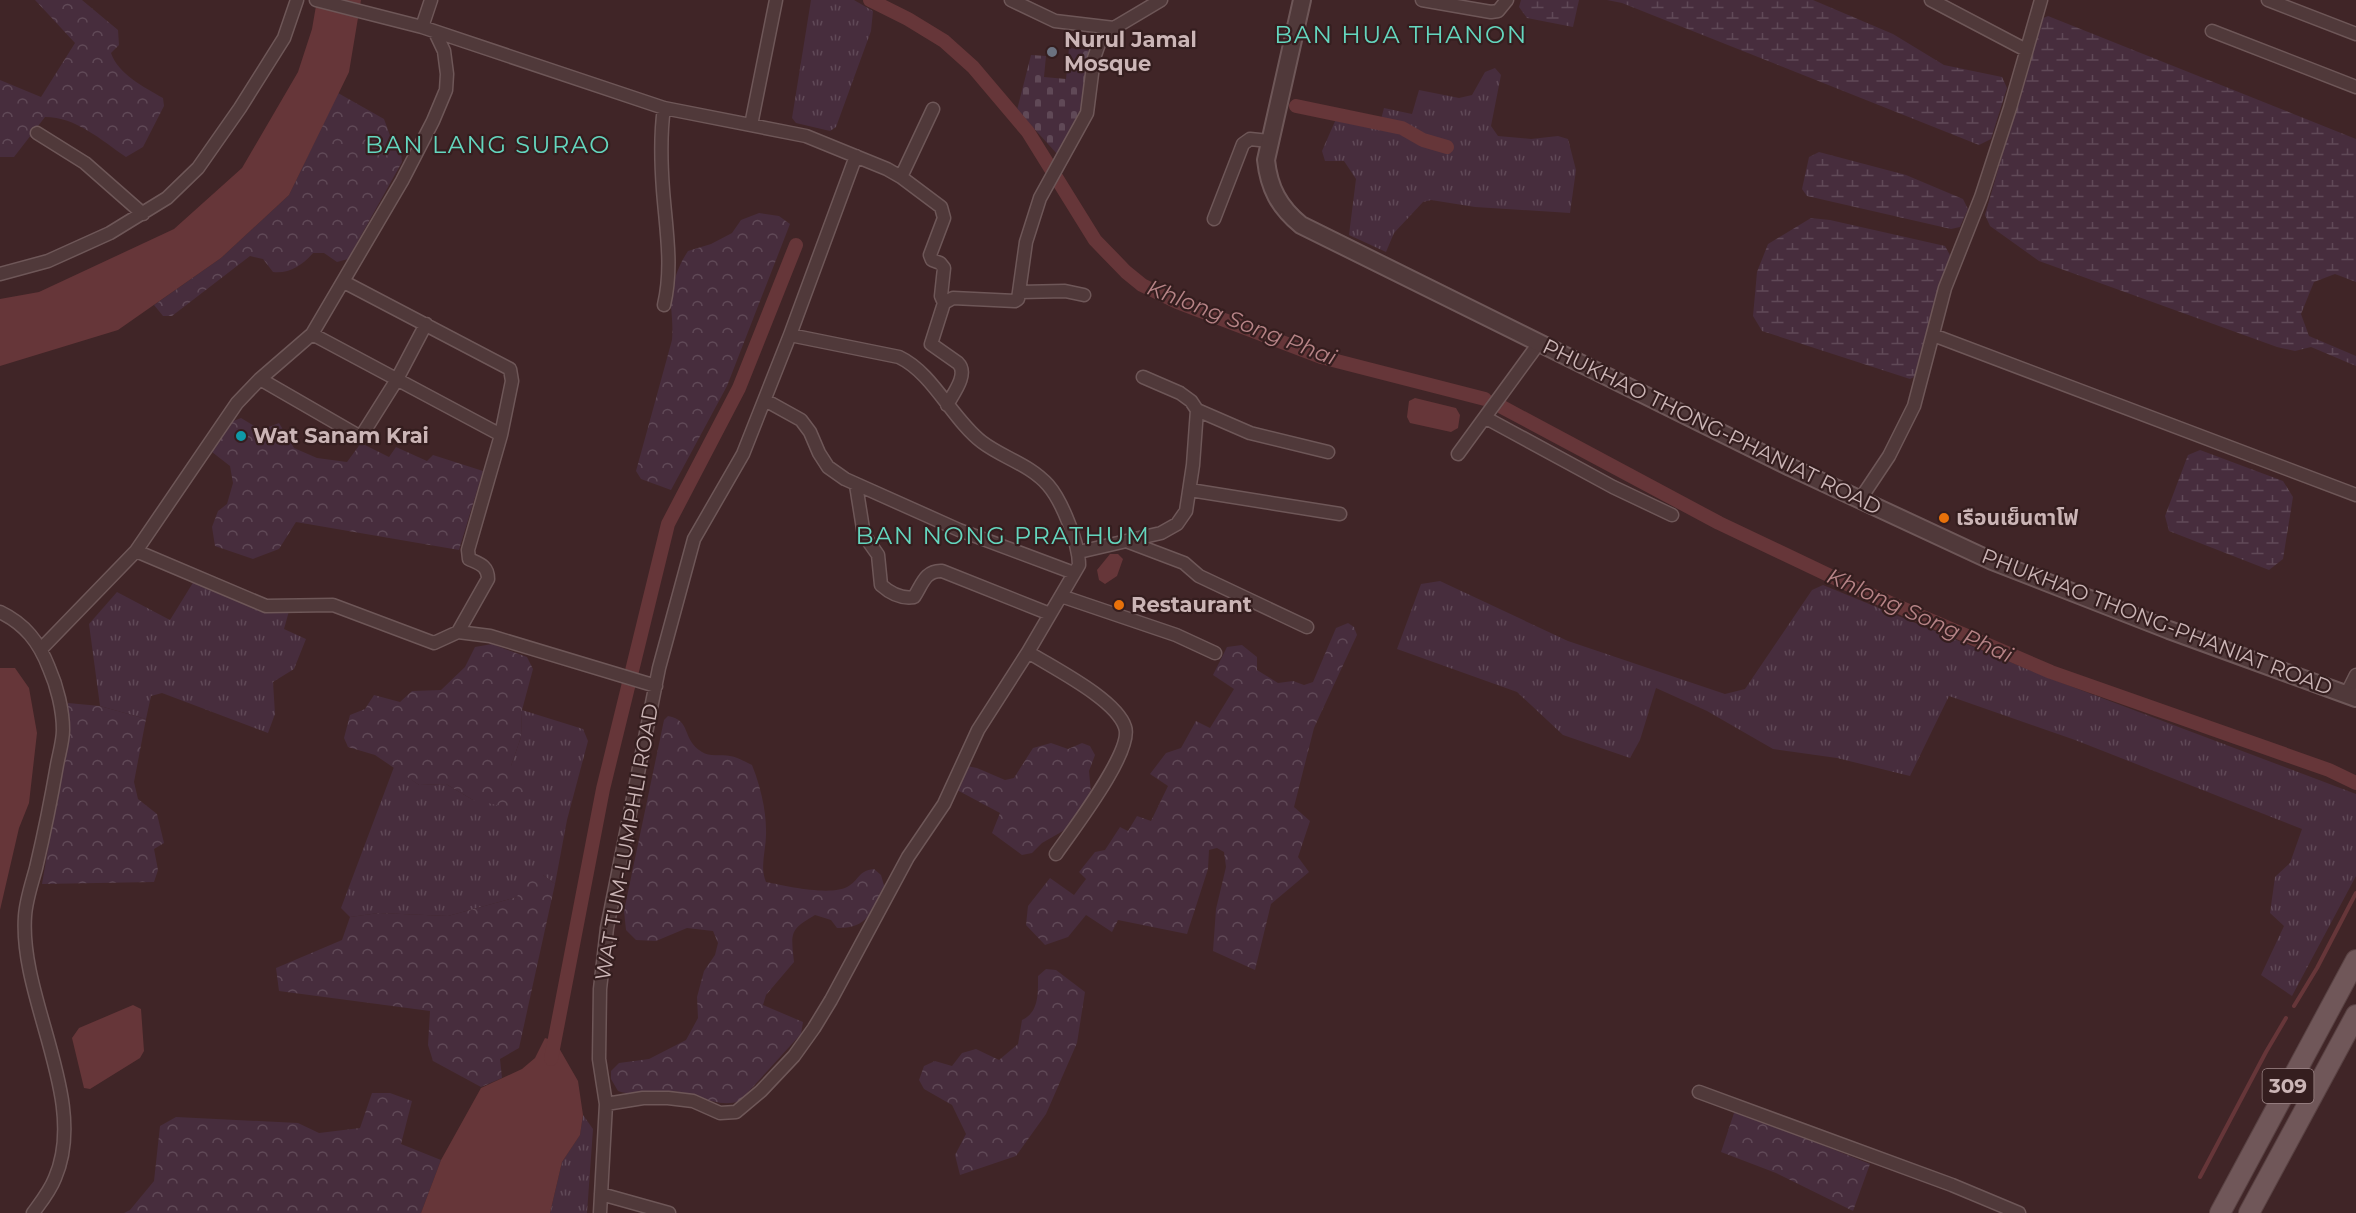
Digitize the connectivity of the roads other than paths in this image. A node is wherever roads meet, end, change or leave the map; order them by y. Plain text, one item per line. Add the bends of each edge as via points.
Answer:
1 (297, 0) edge
2 (316, 0) edge
3 (431, 0) edge
4 (776, 0) edge
5 (1011, 0) edge
6 (1161, 0) edge
7 (1302, 0) edge
8 (1422, 0) edge
9 (1507, 0) edge
10 (1931, 0) edge
11 (2041, 0) edge
12 (2268, 0) edge
13 (1032, 5) edge
14 (422, 27) junction
15 (1114, 28) junction
16 (2212, 31) dead end
17 (435, 32) junction
18 (2356, 34) edge
19 (2026, 50) junction
20 (2356, 87) edge
21 (664, 108) junction
22 (933, 109) dead end
23 (751, 125) junction
24 (37, 134) dead end
25 (1269, 141) junction
26 (855, 156) junction
27 (901, 177) junction
28 (143, 214) junction
29 (1214, 219) dead end
30 (0, 274) edge
31 (344, 282) junction
32 (1020, 292) junction
33 (1084, 295) dead end
34 (944, 303) junction
35 (664, 305) dead end
36 (426, 324) junction
37 (312, 334) junction
38 (790, 335) junction
39 (1933, 335) junction
40 (1539, 343) junction
41 (1143, 377) dead end
42 (260, 379) junction
43 (396, 381) junction
44 (765, 400) junction
45 (947, 405) junction
46 (1197, 410) junction
47 (1486, 418) junction
48 (501, 435) junction
49 (1328, 452) dead end
50 (1458, 454) dead end
51 (856, 485) junction
52 (1190, 490) junction
53 (2356, 495) edge
54 (1859, 501) junction
55 (1340, 514) dead end
56 (1672, 514) dead end
57 (1126, 541) junction
58 (136, 551) junction
59 (1079, 552) junction
60 (1074, 573) junction
61 (1061, 596) junction
62 (0, 612) edge
63 (1050, 614) junction
64 (1307, 627) dead end
65 (458, 632) junction
66 (42, 648) junction
67 (1028, 652) junction
68 (1215, 653) dead end
69 (2356, 675) edge
70 (651, 685) junction
71 (2351, 696) edge
72 (1056, 854) dead end
73 (2356, 960) edge
74 (2356, 1015) edge
75 (1699, 1092) dead end
76 (606, 1104) junction
77 (601, 1194) junction
78 (2223, 1208) edge
79 (33, 1213) edge
80 (600, 1213) edge
81 (669, 1213) edge
82 (2019, 1213) edge
83 (2247, 1213) edge

1 - 28 street via 284,38 198,168 167,198
2 - 14 street
3 - 14 street
4 - 23 street
5 - 13 street
6 - 15 street
7 - 25 street, PHUKHAO THONG-PHANIAT ROAD
8 - 9 street via 1491,12 1498,11
10 - 19 street
11 - 19 street
12 - 18 street
13 - 15 street via 1054,21
14 - 17 street
15 - 32 street via 1100,41 1094,58 1087,113 1040,198 1026,242
16 - 20 street
17 - 21 street
17 - 31 street via 444,51 446,90 434,121
19 - 39 street
21 - 23 street
21 - 35 street via 660,134 669,284
22 - 27 street
23 - 26 street via 806,136
24 - 28 street via 85,163
25 - 29 street via 1250,139 1243,144
25 - 40 street, PHUKHAO THONG-PHANIAT ROAD via 1266,160 1275,198 1301,225
26 - 27 street
26 - 38 street, WAT TUM-LUMPHLI ROAD
27 - 34 street via 944,213 930,255 944,268
28 - 30 street via 48,261
31 - 36 street
31 - 37 street
32 - 33 street via 1065,291
32 - 34 street via 1015,301 952,298
34 - 45 street via 931,344 962,366 963,373
36 - 43 street
36 - 48 street via 510,369 512,381
37 - 42 street
37 - 43 street
38 - 44 street, WAT TUM-LUMPHLI ROAD
38 - 45 street via 899,357 915,367
39 - 53 street
39 - 54 street via 1914,406 1889,456
40 - 47 street
40 - 54 street, PHUKHAO THONG-PHANIAT ROAD
41 - 46 street via 1180,393
42 - 43 street via 357,435 362,435
42 - 58 street via 237,403
43 - 48 street
44 - 51 street via 801,420 828,467
44 - 70 street, WAT TUM-LUMPHLI ROAD via 743,454 694,539
45 - 59 street via 982,442 1018,461 1048,485
46 - 49 street via 1250,434
46 - 52 street
47 - 50 street
47 - 56 street via 1613,487
48 - 65 street via 468,550 469,559 488,571 488,579
51 - 60 street via 959,530
51 - 63 street via 864,535 878,555 881,585 889,592 914,597 928,574 935,571
52 - 55 street
52 - 57 street via 1186,511 1177,524 1161,533
54 - 71 street, PHUKHAO THONG-PHANIAT ROAD via 2003,565
57 - 59 street
57 - 64 street via 1184,563 1199,576
58 - 65 street via 266,606 333,605 434,643
58 - 66 street
59 - 60 street via 1079,565
60 - 61 street
61 - 63 street
61 - 68 street via 1176,635
62 - 66 street via 29,632
63 - 67 street
65 - 70 street via 490,636
66 - 79 street via 55,681 63,730 25,915 32,987 61,1096 63,1137 55,1179
67 - 72 street via 1101,696 1126,728 1124,749
67 - 76 street via 978,730 944,804 908,857 831,1000 794,1056 736,1112 720,1113 693,1101 668,1098
69 - 71 street
70 - 76 street, WAT TUM-LUMPHLI ROAD via 607,928 600,989 599,1059
73 - 78 main road, 309
74 - 83 main road, 309
75 - 82 street
76 - 77 street, WAT TUM-LUMPHLI ROAD
77 - 80 street, WAT TUM-LUMPHLI ROAD
77 - 81 street
78 - 83 main road

